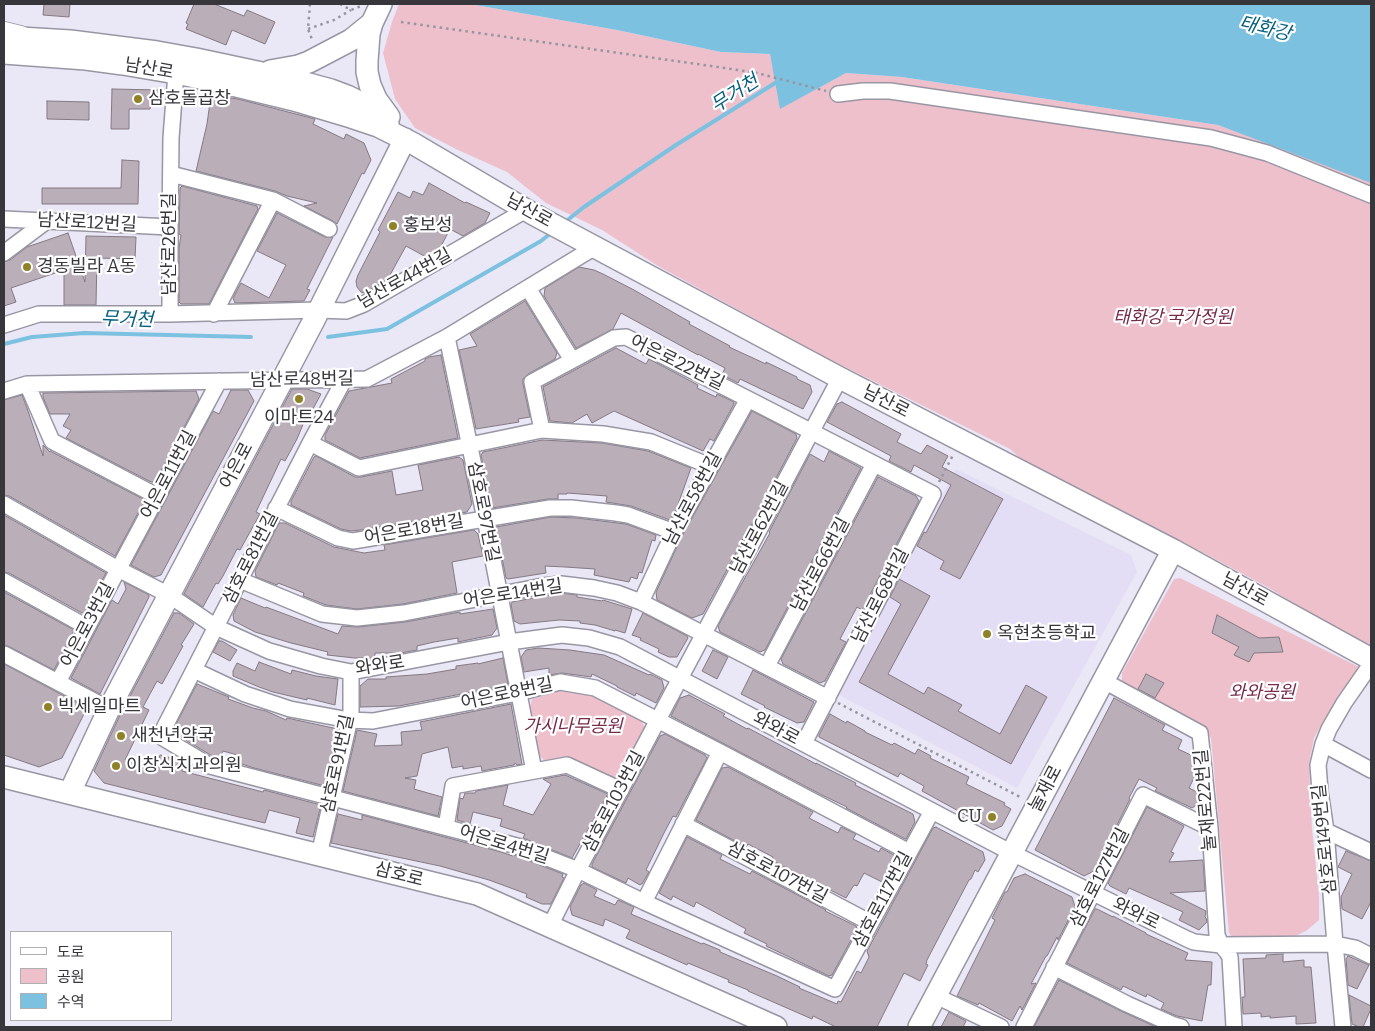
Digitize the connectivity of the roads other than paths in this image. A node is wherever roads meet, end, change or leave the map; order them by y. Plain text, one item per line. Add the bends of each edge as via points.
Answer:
1 (373, 10) edge
2 (8, 41) edge
3 (4, 66) edge
4 (254, 71) junction
5 (368, 72) junction
6 (176, 73) junction
7 (838, 94) road end
8 (361, 103) junction
9 (326, 108) junction
10 (405, 139) junction
11 (171, 174) junction
12 (1371, 196) edge
13 (273, 200) junction
14 (529, 212) junction
15 (4, 219) edge
16 (48, 220) junction
17 (170, 227) junction
18 (329, 229) dead end
19 (595, 247) junction
20 (4, 253) edge
21 (528, 288) junction
22 (170, 314) junction
23 (214, 314) junction
24 (316, 316) junction
25 (4, 325) edge
26 (447, 337) junction
27 (572, 360) junction
28 (284, 376) junction
29 (840, 378) junction
30 (344, 380) junction
31 (219, 381) junction
32 (27, 384) junction
33 (4, 391) edge
34 (748, 399) junction
35 (542, 430) junction
36 (812, 431) junction
37 (310, 444) junction
38 (470, 444) junction
39 (874, 464) junction
40 (710, 466) junction
41 (933, 494) joint
42 (157, 496) junction
43 (4, 504) edge
44 (276, 508) junction
45 (485, 518) junction
46 (674, 532) junction
47 (1173, 550) junction
48 (118, 569) junction
49 (240, 580) junction
50 (4, 581) edge
51 (499, 594) junction
52 (169, 595) junction
53 (641, 602) junction
54 (87, 627) junction
55 (216, 627) junction
56 (704, 634) junction
57 (509, 642) junction
58 (4, 654) edge
59 (1371, 660) edge
60 (1371, 664) edge
61 (767, 666) junction
62 (194, 670) junction
63 (352, 672) junction
64 (680, 679) junction
65 (1104, 681) junction
66 (58, 682) junction
67 (518, 693) junction
68 (828, 698) junction
69 (109, 709) junction
70 (349, 720) junction
71 (658, 720) junction
72 (160, 736) joint
73 (804, 743) junction
74 (1323, 744) junction
75 (720, 752) junction
76 (1371, 770) edge
77 (534, 771) junction
78 (4, 776) edge
79 (621, 790) junction
80 (70, 792) junction
81 (332, 798) junction
82 (932, 811) junction
83 (683, 824) junction
84 (446, 827) junction
85 (1210, 828) junction
86 (1326, 831) junction
87 (909, 852) junction
88 (1371, 852) edge
89 (1012, 853) junction
90 (319, 855) junction
91 (578, 870) junction
92 (1093, 892) junction
93 (644, 902) junction
94 (871, 923) junction
95 (550, 926) junction
96 (1335, 944) junction
97 (1221, 945) junction
98 (1371, 956) edge
99 (1054, 967) junction
100 (835, 989) joint
101 (936, 996) junction
102 (776, 1027) edge
103 (919, 1027) edge
104 (1001, 1027) edge
105 (1024, 1027) edge
106 (1181, 1027) edge
107 (1234, 1027) edge
108 (1343, 1027) edge

1 - 4 main road via 351,40 309,62 290,68
1 - 5 main road
2 - 4 main road, 남산로 via 70,41 157,52
2 - 6 main road, 남산로 via 86,59
3 - 6 main road
4 - 8 main road, 남산로 via 331,90
5 - 8 main road via 368,85
5 - 10 main road via 376,98
6 - 9 main road, 남산로
6 - 11 street, 남산로26번길
7 - 12 street via 890,91 1211,138 1268,153
8 - 9 main road via 338,110
8 - 10 main road, 남산로
9 - 10 main road, 남산로
10 - 14 main road, 남산로
10 - 24 main road, 어은로
11 - 13 street, 남산로26번길
11 - 17 street, 남산로26번길
13 - 18 street, 남산로26번길
13 - 23 street
14 - 19 main road, 남산로
14 - 24 street, 남산로44번길 via 364,304
15 - 16 street, 남산로12번길
16 - 17 street, 남산로12번길
16 - 20 street
17 - 22 street, 남산로26번길
19 - 21 street, 남산로48번길
19 - 29 main road, 남산로
21 - 26 street, 남산로48번길
21 - 27 street
22 - 23 street, 남산로44번길
22 - 25 street, 남산로44번길 via 39,314
23 - 24 street, 남산로44번길
24 - 28 main road, 어은로
26 - 30 street, 남산로48번길 via 367,379
26 - 38 street, 삼호로97번길
27 - 34 street, 어은로22번길 via 614,338 626,337
27 - 35 street, 어은로22번길 via 532,382
28 - 30 street, 남산로48번길
28 - 31 street, 남산로48번길
28 - 52 main road, 어은로
29 - 36 street, 남산로62번길
29 - 47 main road, 남산로
30 - 37 street, 삼호로81번길
31 - 32 street, 남산로48번길
31 - 42 street, 어은로11번길
32 - 33 street, 남산로48번길
32 - 42 street via 52,441
34 - 36 street, 어은로22번길
34 - 40 street, 남산로58번길
35 - 38 street
35 - 40 street via 603,434 651,442
36 - 39 street, 어은로22번길
36 - 56 street, 남산로62번길
37 - 38 street via 359,468
37 - 44 street, 삼호로81번길
38 - 45 street, 삼호로97번길
39 - 41 street, 어은로22번길
39 - 61 street, 남산로66번길
40 - 46 street, 남산로58번길
41 - 68 street, 남산로68번길
42 - 48 street, 어은로11번길
43 - 48 street
44 - 45 street, 어은로18번길 via 338,538 353,541
44 - 49 street, 삼호로81번길
45 - 46 street, 어은로18번길 via 571,508 628,515
45 - 51 street, 삼호로97번길
46 - 53 street, 남산로58번길
47 - 59 main road, 남산로
47 - 65 main road, 눌재로
48 - 52 street
48 - 54 street, 어은로3번길
49 - 51 street, 어은로14번길 via 322,614 357,618 404,613
49 - 55 street, 삼호로81번길
50 - 54 street
51 - 53 street, 어은로14번길 via 561,584 617,593
51 - 57 street, 삼호로97번길
52 - 55 street, 와와로
52 - 69 main road, 어은로
53 - 56 street, 어은로14번길
54 - 66 street, 어은로3번길
55 - 62 street, 삼호로81번길
55 - 63 street, 와와로 via 269,651
56 - 61 street, 어은로14번길
56 - 64 street, 남산로62번길
57 - 63 street, 와와로
57 - 64 street, 와와로 via 562,635 589,638 620,647
57 - 67 street, 삼호로97번길
58 - 66 street, 어은로3번길
60 - 74 street, 삼호로149번길 via 1329,728
61 - 68 street, 어은로14번길
62 - 70 street, 어은로8번길 via 245,694 290,709
62 - 72 street, 삼호로81번길
63 - 70 street, 삼호로91번길
64 - 71 street, 삼호로103번길
64 - 73 street, 와와로
65 - 85 street, 눌재로22번길 via 1200,733
65 - 89 main road, 눌재로
66 - 69 street, 어은로3번길
67 - 70 street, 어은로8번길 via 373,722
67 - 71 street, 어은로8번길 via 560,682 595,688
67 - 77 street, 삼호로97번길
68 - 73 street, 남산로68번길
69 - 80 main road, 어은로
70 - 81 street, 삼호로91번길
71 - 75 street, 어은로8번길
71 - 79 street, 삼호로103번길
72 - 81 street, 어은로4번길 via 210,766
73 - 82 street, 와와로
74 - 76 street
74 - 86 street, 삼호로149번길 via 1318,765
75 - 83 street
75 - 87 street, 어은로8번길
77 - 79 street via 567,765
77 - 84 street via 452,786
78 - 80 main road, 삼호로
79 - 91 street, 삼호로103번길
80 - 90 main road, 삼호로
81 - 84 street, 어은로4번길
81 - 90 street, 삼호로91번길
82 - 87 street, 삼호로117번길
82 - 89 street, 와와로
83 - 93 street
83 - 94 street, 삼호로107번길
84 - 91 street, 어은로4번길 via 518,846
85 - 92 street, 삼호로127번길 via 1143,795
85 - 97 street, 눌재로22번길 via 1217,935
86 - 88 street
86 - 96 street, 삼호로149번길
87 - 94 street, 삼호로117번길
89 - 92 street, 와와로
89 - 101 main road, 눌재로
90 - 95 main road, 삼호로 via 477,894
91 - 93 street, 어은로4번길
91 - 95 street, 삼호로103번길
92 - 97 street, 와와로 via 1194,942
92 - 99 street, 삼호로127번길
93 - 100 street, 어은로4번길
94 - 100 street, 삼호로117번길
95 - 102 main road, 삼호로
96 - 97 street, 와와로
96 - 98 street, 와와로 via 1355,948
96 - 108 street, 삼호로149번길
97 - 107 street, 눌재로22번길 via 1230,957
99 - 105 street, 삼호로127번길
99 - 106 street
101 - 103 main road, 눌재로
101 - 104 street

